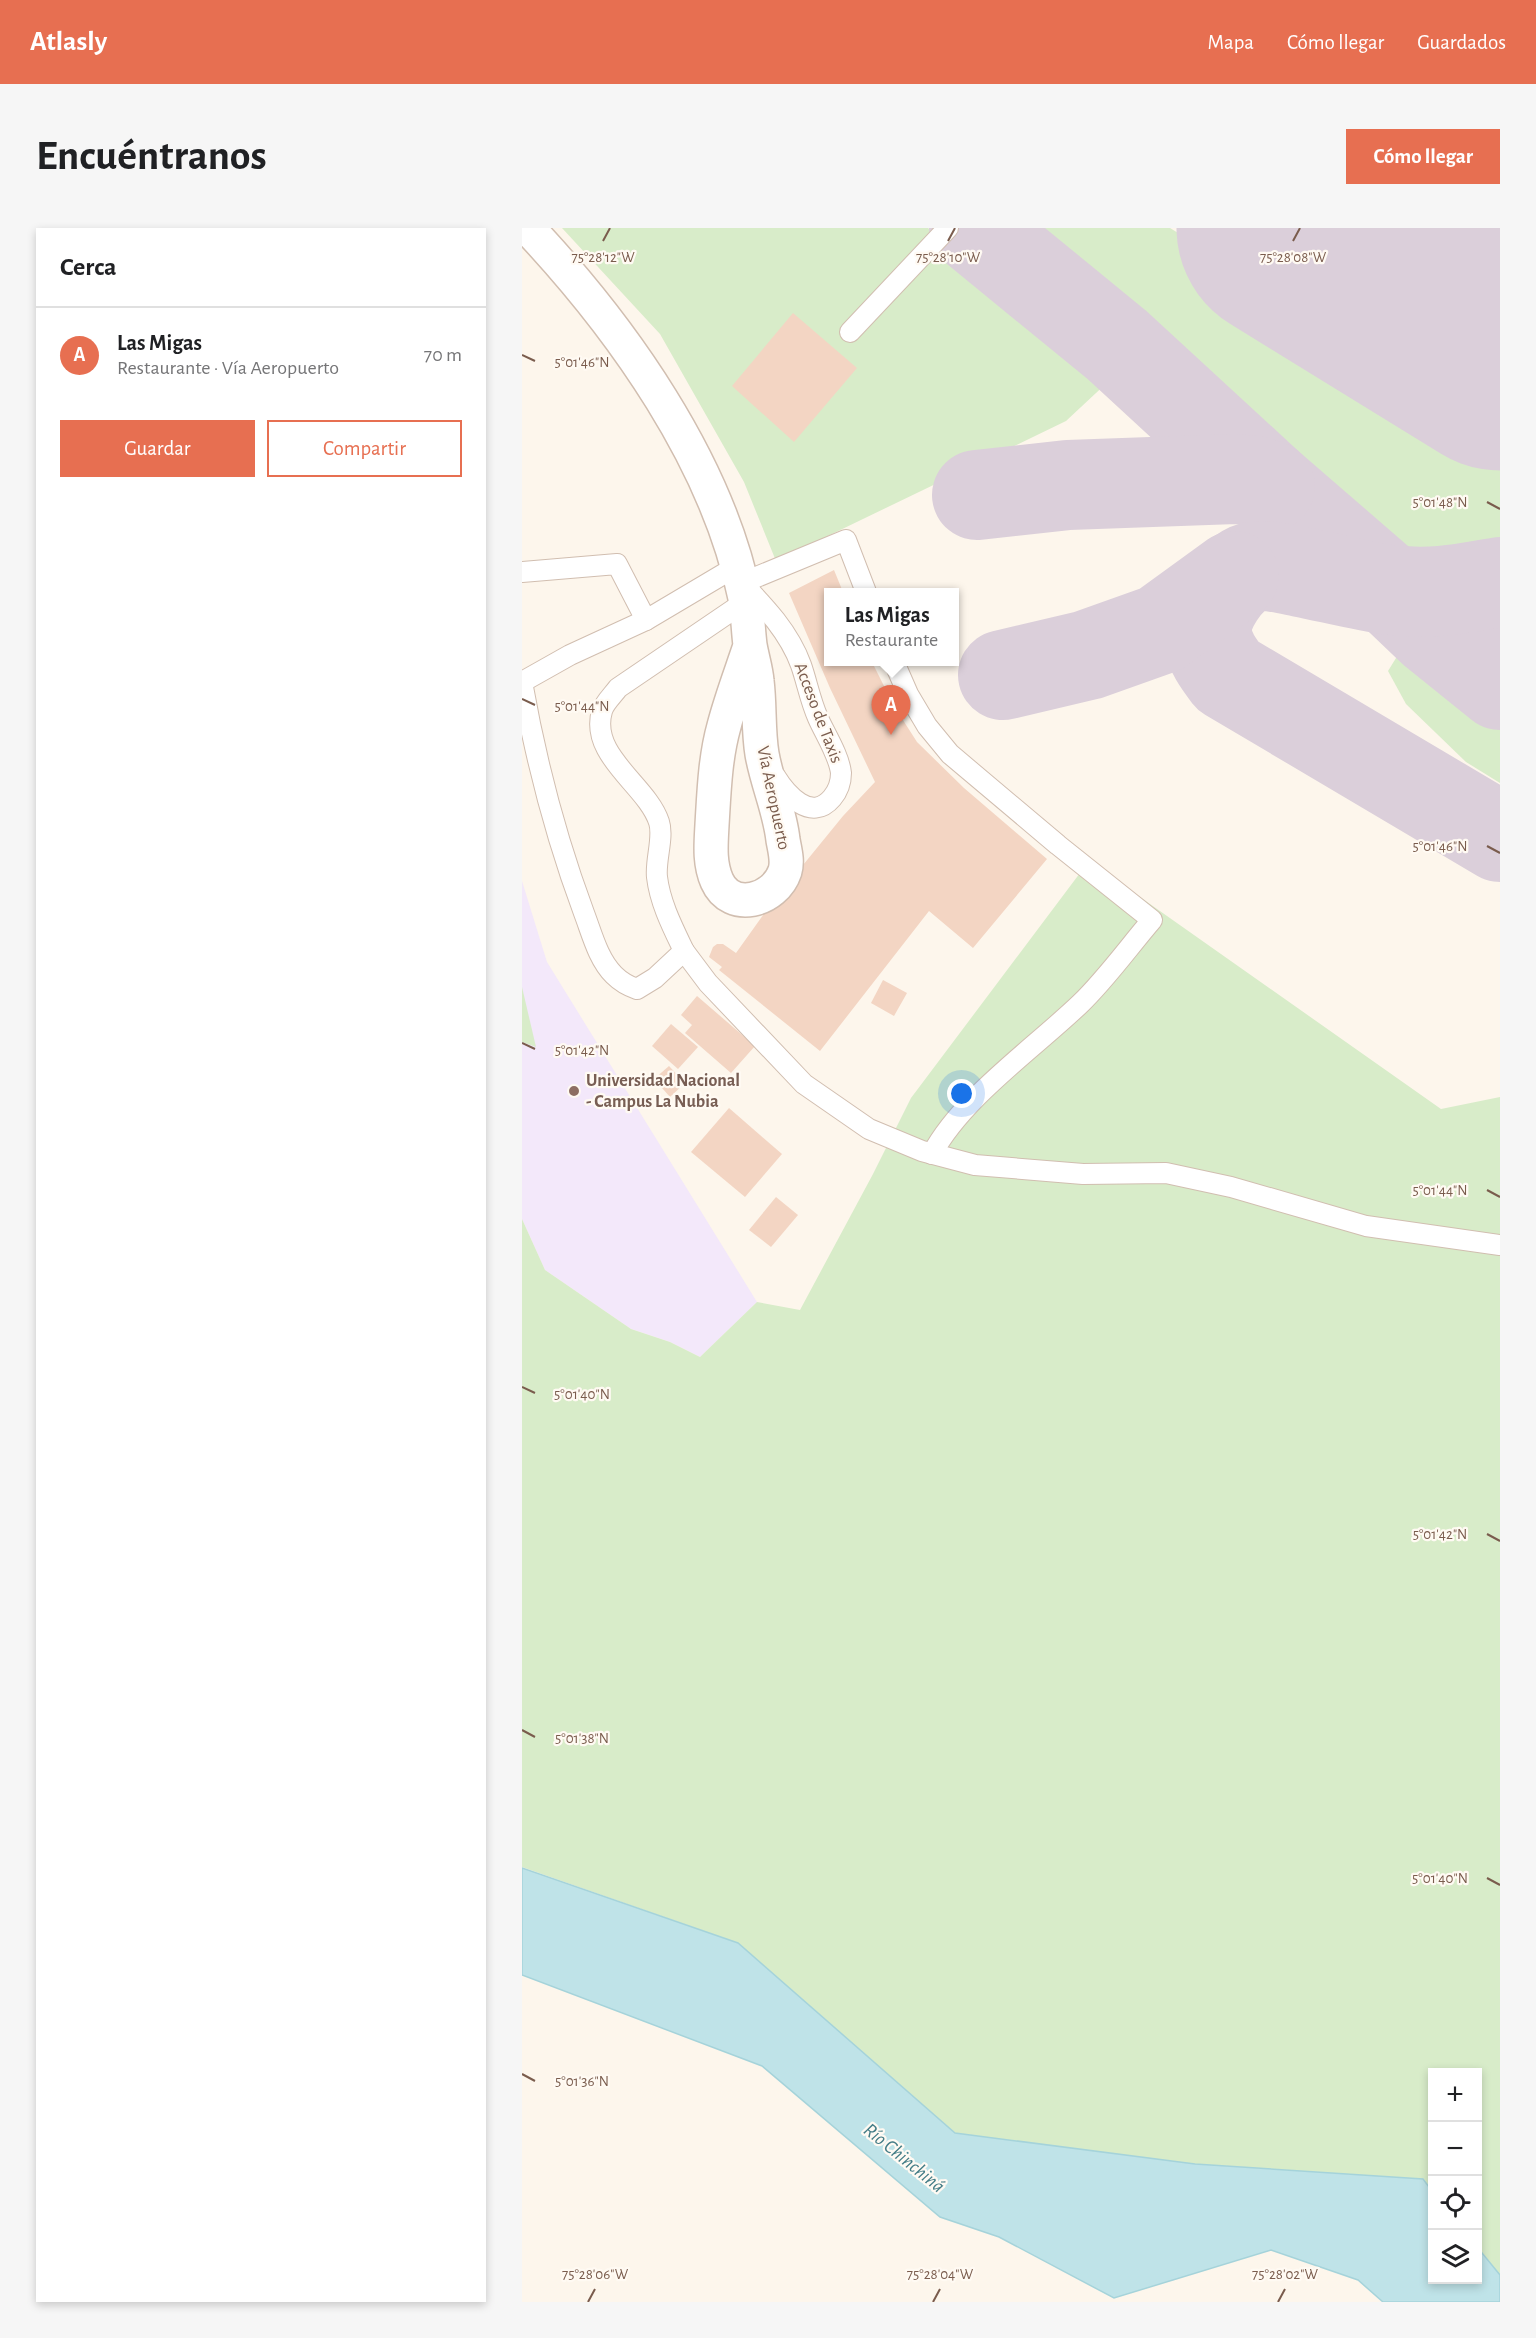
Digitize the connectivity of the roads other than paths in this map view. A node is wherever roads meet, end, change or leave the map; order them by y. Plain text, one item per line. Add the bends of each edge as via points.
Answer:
1 (528, 228) edge
2 (948, 228) edge
3 (850, 332) dead end
4 (522, 572) edge
5 (741, 583) junction
6 (864, 588) edge
7 (646, 620) junction
8 (750, 646) junction
9 (896, 666) edge
10 (522, 682) edge
11 (762, 756) junction
12 (684, 951) junction
13 (932, 1154) junction
14 (1500, 1245) edge

1 - 5 street, Vía Aeropuerto via 626,347 670,416 704,474 730,539
2 - 3 lane
4 - 7 lane via 617,564
5 - 6 lane via 846,540
5 - 7 lane
5 - 8 street, Vía Aeropuerto
5 - 11 lane, Acceso de Taxis via 772,614 800,662 812,705 840,768 839,789 828,803 806,806 785,793
5 - 12 lane via 618,688 603,709 600,726 607,750 659,822 657,878
7 - 10 lane
8 - 11 street, Vía Aeropuerto via 757,680
8 - 11 street, Vía Aeropuerto via 724,726 714,782 711,834 711,864 716,878 722,890 739,901 750,901 771,890 786,869 783,834
9 - 13 lane via 927,726 950,754 1152,920 1082,1002 965,1109 943,1133
10 - 12 lane via 547,801 602,957 613,974 637,989
12 - 13 lane via 708,983 804,1084 869,1129
13 - 14 lane via 975,1165 1083,1174 1166,1173 1231,1187 1366,1226

